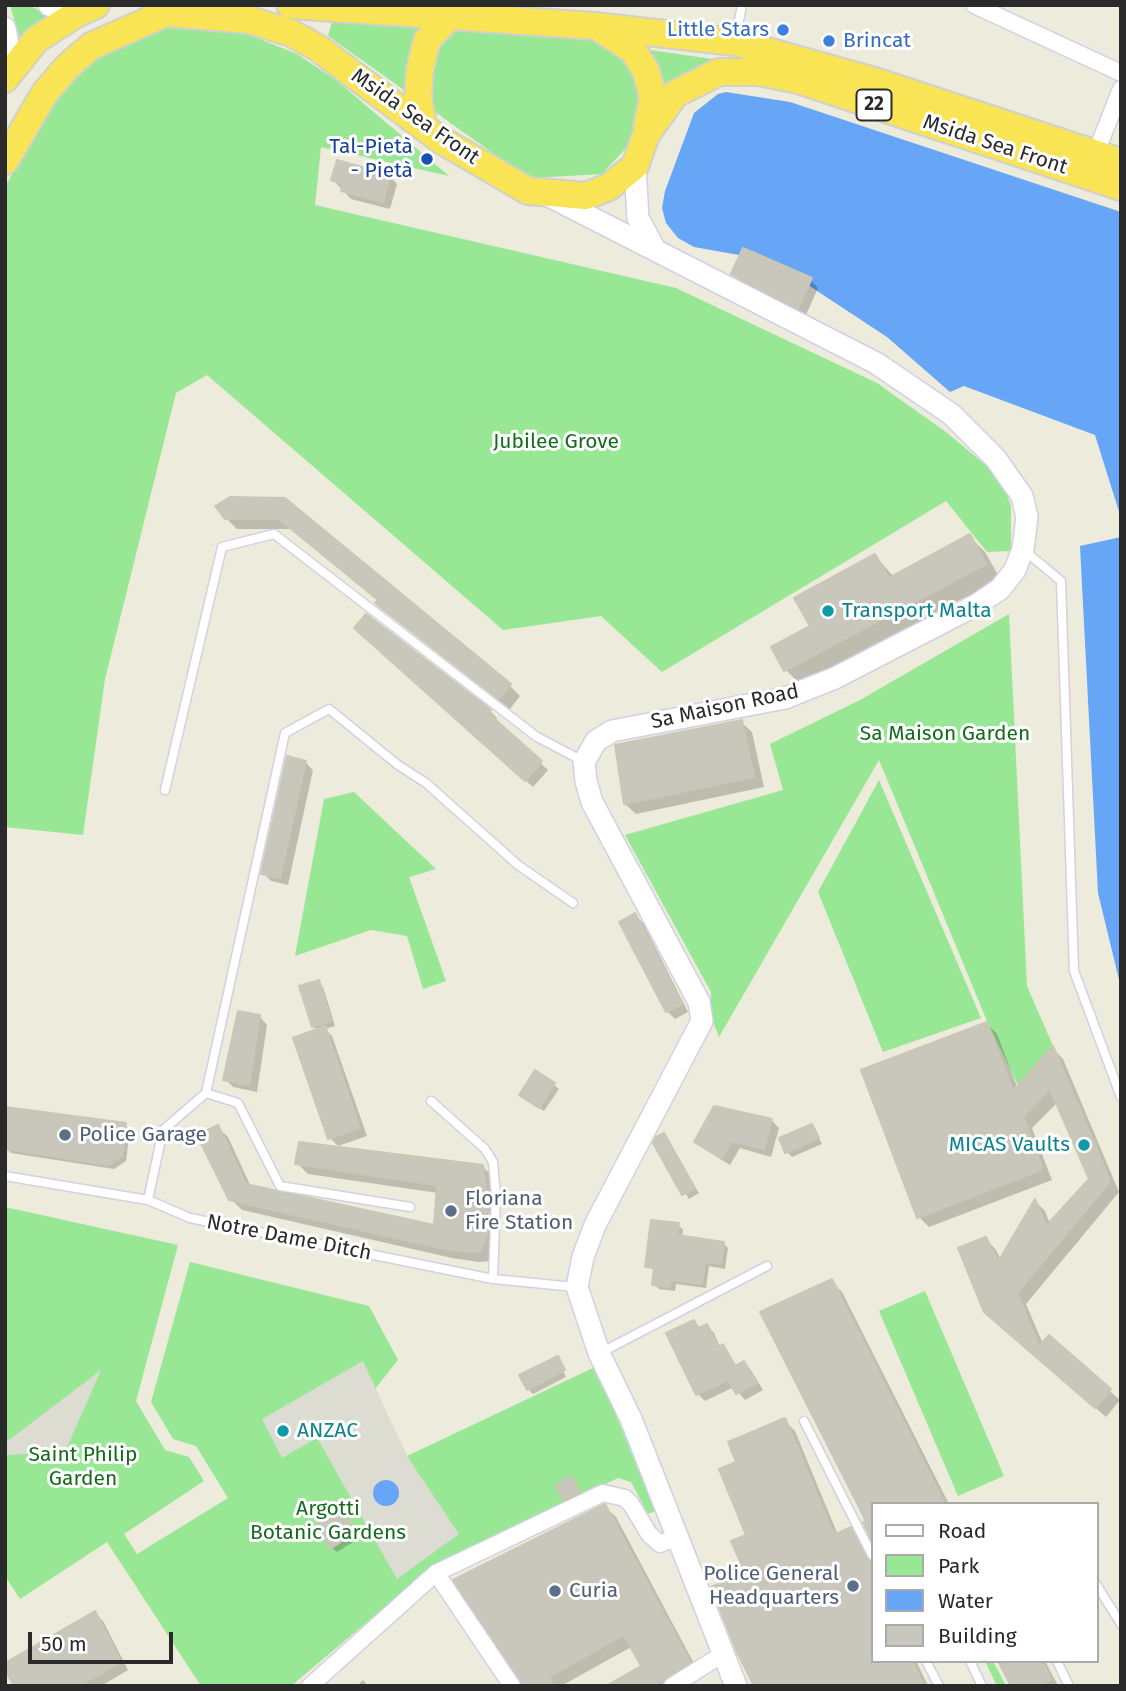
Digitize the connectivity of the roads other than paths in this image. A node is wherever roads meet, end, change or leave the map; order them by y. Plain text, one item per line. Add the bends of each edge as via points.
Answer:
1 (49, 5) edge
2 (290, 5) edge
3 (742, 5) edge
4 (974, 5) edge
5 (86, 10) edge
6 (489, 12) edge
7 (450, 16) junction
8 (595, 26) junction
9 (5, 29) edge
10 (735, 42) junction
11 (1121, 73) edge
12 (9, 74) edge
13 (1121, 89) edge
14 (423, 125) junction
15 (646, 135) junction
16 (1108, 159) edge
17 (5, 161) edge
18 (635, 166) junction
19 (1121, 187) edge
20 (544, 194) junction
21 (654, 248) junction
22 (1023, 549) junction
23 (584, 762) junction
24 (165, 789) dead end
25 (573, 903) dead end
26 (206, 1093) junction
27 (1121, 1097) edge
28 (430, 1101) dead end
29 (5, 1176) edge
30 (148, 1200) junction
31 (410, 1207) dead end
32 (766, 1266) dead end
33 (493, 1279) junction
34 (577, 1287) junction
35 (599, 1353) junction
36 (804, 1421) dead end
37 (678, 1537) junction
38 (870, 1551) edge
39 (436, 1573) junction
40 (1098, 1587) edge
41 (1121, 1624) edge
42 (723, 1654) junction
43 (927, 1663) edge
44 (971, 1663) edge
45 (1058, 1663) edge
46 (310, 1686) edge
47 (512, 1686) edge
48 (672, 1686) edge
49 (736, 1686) edge
50 (939, 1686) edge
51 (982, 1686) edge
52 (1069, 1686) edge

1 - 5 street
2 - 7 highway, Msida Sea Front / 22
3 - 10 lane
4 - 11 street
5 - 12 highway via 36,40
6 - 7 highway, Msida Sea Front / 22
6 - 8 highway, Msida Sea Front / 22
7 - 14 highway via 427,40 418,97
8 - 10 highway, Msida Sea Front / 22
8 - 15 highway via 633,50 646,71 653,97
9 - 12 street
10 - 16 highway, Msida Sea Front / 22 via 877,82
13 - 16 street
14 - 17 highway, Msida Sea Front via 318,48 290,33 250,20 166,13 91,46 67,67 44,94
14 - 20 highway, Msida Sea Front via 528,191
15 - 18 highway, Msida Sea Front / 22
15 - 19 highway, Msida Sea Front / 22 via 675,94 719,72 758,72 798,80
18 - 20 highway, Msida Sea Front via 609,187 586,196
18 - 21 street via 638,218
20 - 21 street, Sa Maison Road
21 - 22 street, Sa Maison Road via 876,363 951,414 996,459 1022,496 1027,517
22 - 23 street, Sa Maison Road via 1015,570 1000,589 835,678 785,698 612,731 596,741
22 - 27 lane via 1061,581 1074,971
23 - 24 lane via 537,737 274,534 222,547
23 - 34 street via 592,802 699,1002 702,1021 595,1225
25 - 26 lane via 518,865 426,783 329,709 285,733
26 - 30 lane via 163,1130
26 - 31 lane via 238,1103 280,1186
28 - 33 lane via 485,1149 493,1162
29 - 30 lane, Notre Dame Ditch
30 - 33 lane, Notre Dame Ditch via 190,1219
32 - 35 lane
33 - 34 lane, Notre Dame Ditch
34 - 35 street
35 - 37 street
36 - 38 lane
37 - 39 street via 660,1544 631,1504 603,1493
37 - 42 street
39 - 46 street
39 - 47 street
40 - 41 lane
42 - 48 street
42 - 49 street
43 - 50 lane
44 - 51 lane
45 - 52 lane

